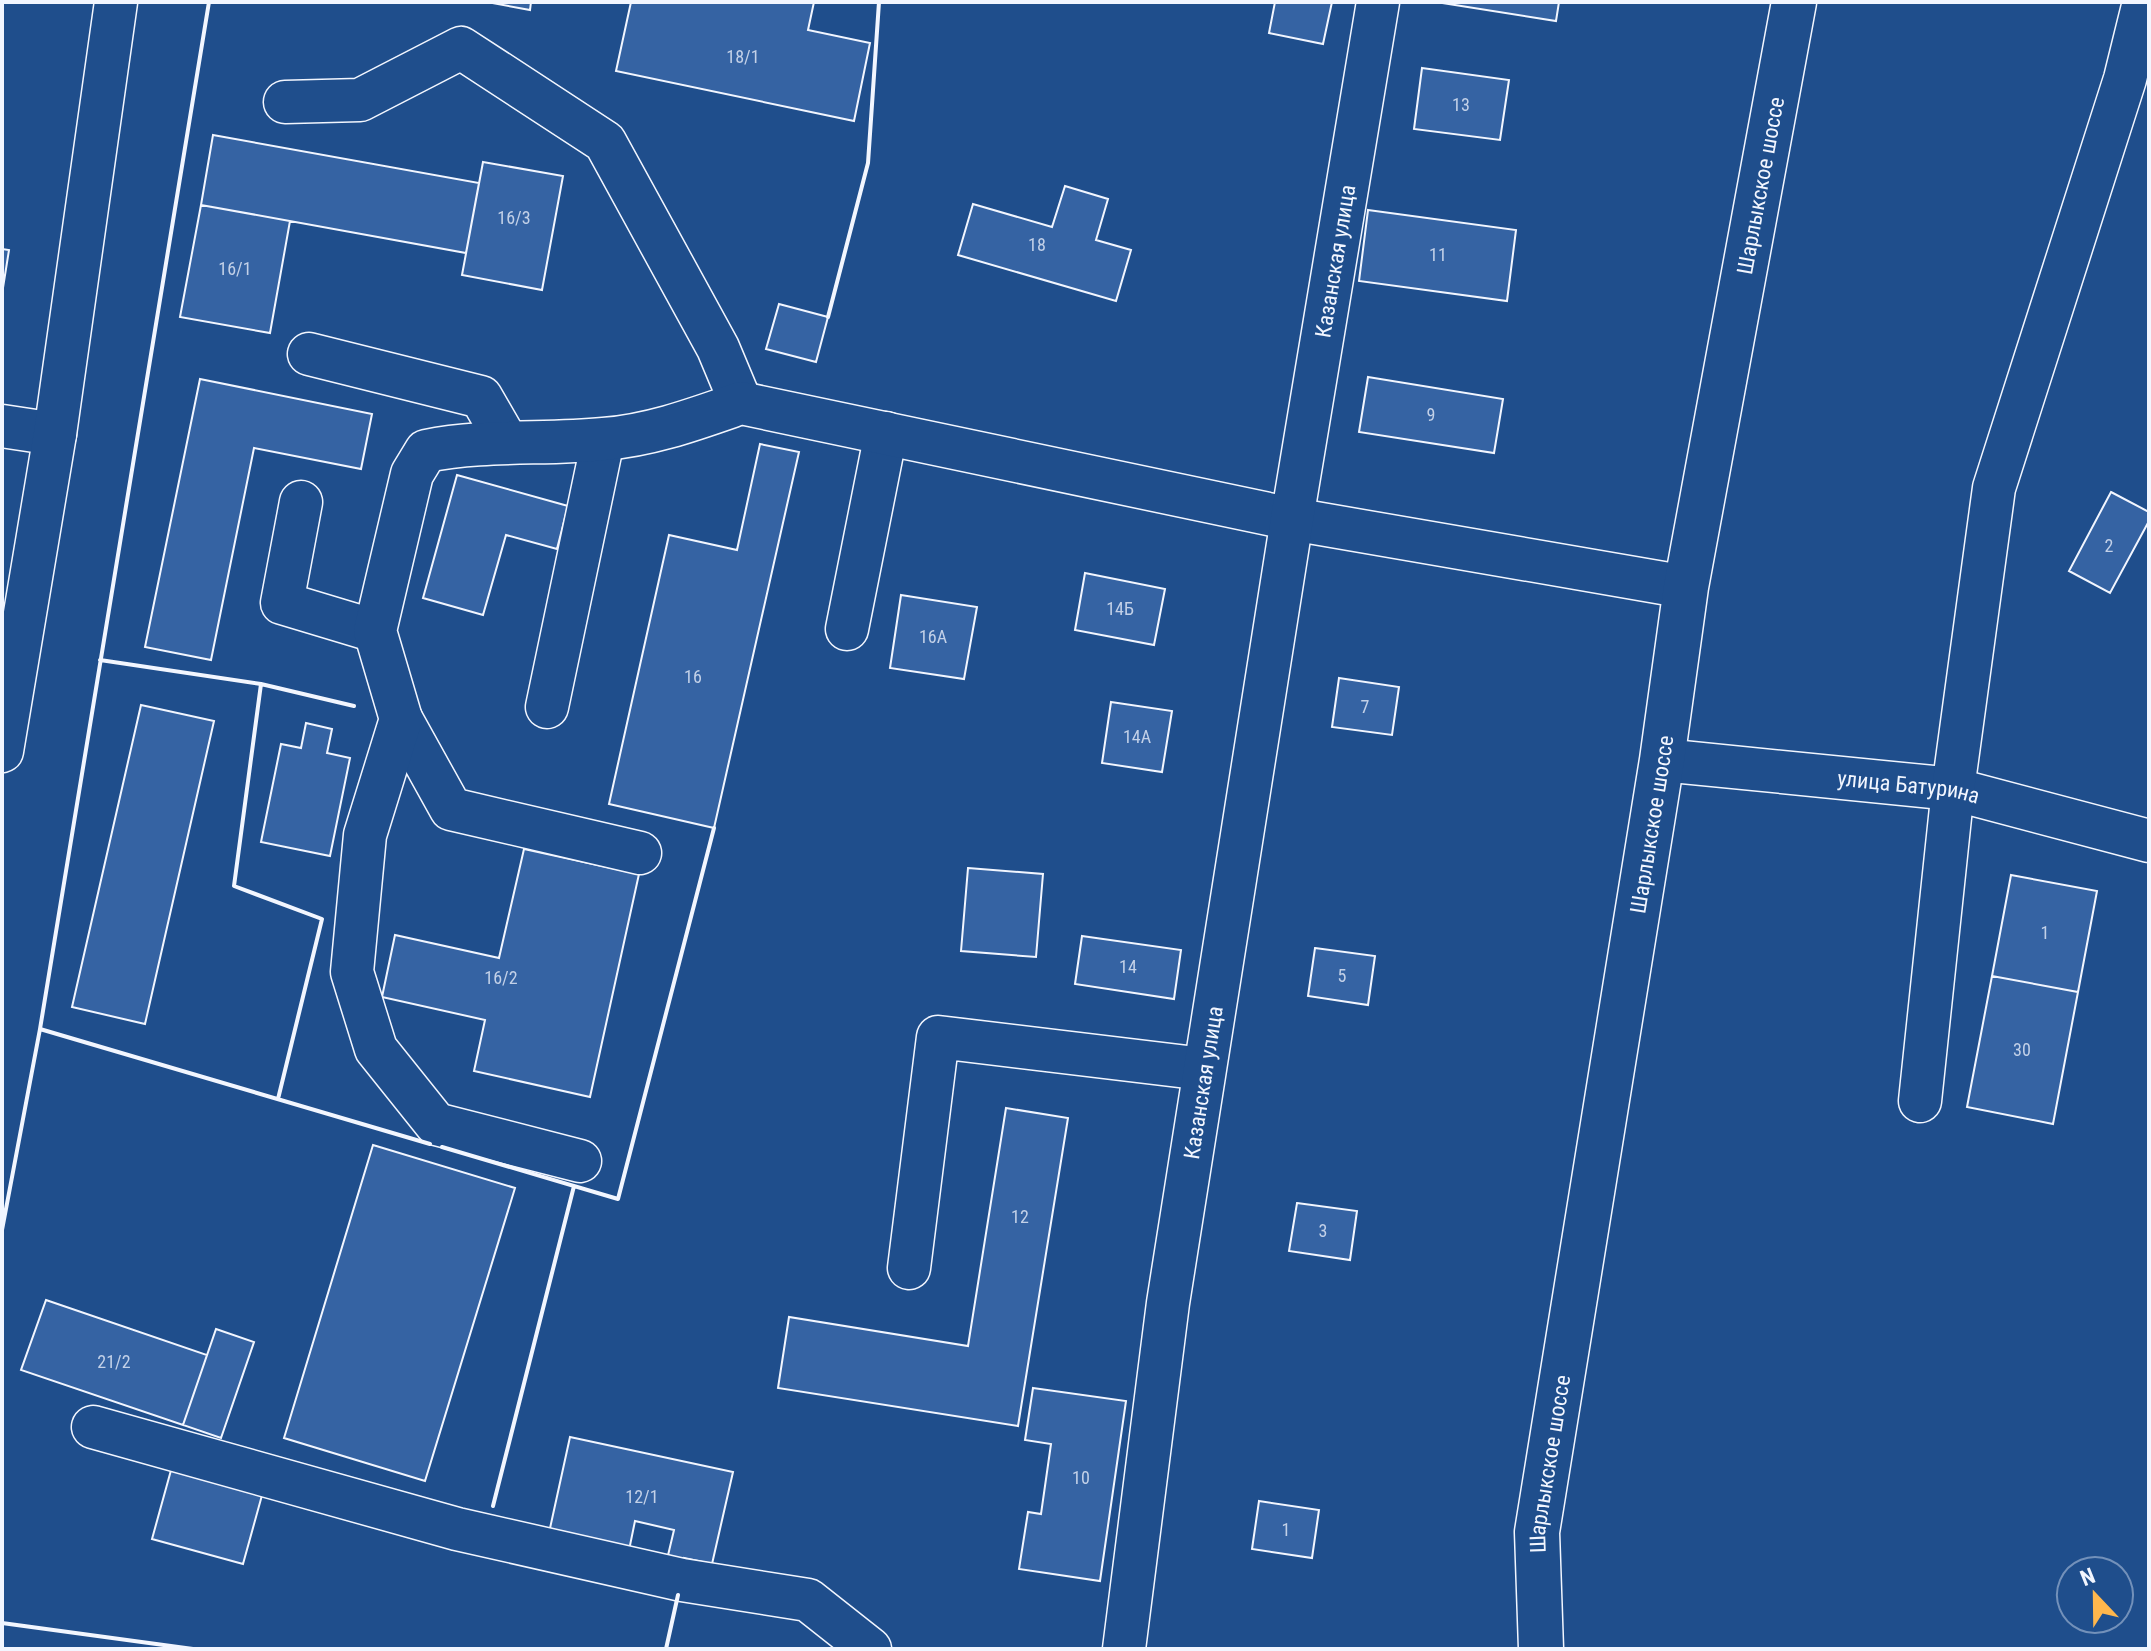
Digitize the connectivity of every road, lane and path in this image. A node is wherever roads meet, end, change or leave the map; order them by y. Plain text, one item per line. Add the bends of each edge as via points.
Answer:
1 (116, 2) edge
2 (1378, 2) edge
3 (1794, 2) edge
4 (2144, 2) edge
5 (2137, 82) edge
6 (285, 102) dead end
7 (309, 354) dead end
8 (741, 403) junction
9 (2, 426) edge
10 (886, 433) junction
11 (55, 434) junction
12 (603, 440) junction
13 (507, 442) junction
14 (301, 502) dead end
15 (1292, 519) junction
16 (1686, 587) junction
17 (847, 629) dead end
18 (375, 631) junction
19 (547, 707) dead end
20 (401, 719) junction
21 (2, 751) edge
22 (1662, 760) junction
23 (1953, 789) junction
24 (2149, 841) edge
25 (640, 853) dead end
26 (1204, 1069) junction
27 (1920, 1101) dead end
28 (580, 1161) dead end
29 (909, 1268) dead end
30 (93, 1427) dead end
31 (870, 1649) edge
32 (1124, 1649) edge
33 (1541, 1649) edge

1 - 11 street
2 - 15 street, Казанская улица
3 - 16 main road, Шарлыкское шоссе
4 - 5 street
5 - 23 street via 1994,488
6 - 8 street via 360,100 461,48 592,133 605,142 718,348
7 - 13 street via 481,397
8 - 10 street
8 - 12 street via 658,432
9 - 11 street
10 - 15 street
10 - 17 street
11 - 21 street
12 - 13 street
12 - 19 street
13 - 18 street via 426,451 412,474
14 - 18 street via 282,603
15 - 16 street
15 - 26 street, Казанская улица
16 - 22 main road, Шарлыкское шоссе
18 - 20 street
20 - 25 street via 451,809
20 - 28 street via 365,835 352,972 376,1049 436,1124
22 - 23 street, улица Батурина
22 - 33 main road, Шарлыкское шоссе via 1537,1532
23 - 24 street, улица Батурина
23 - 27 street
26 - 29 street via 938,1037
26 - 32 street, Казанская улица
30 - 31 street via 457,1529 682,1580 808,1600

